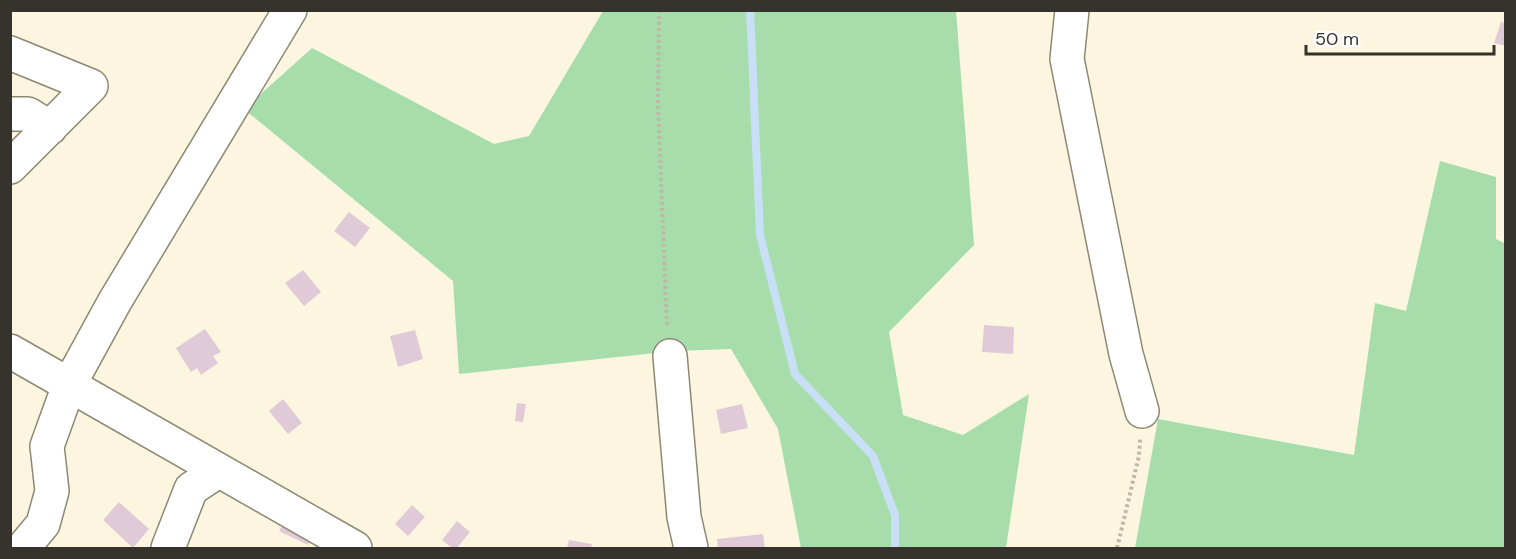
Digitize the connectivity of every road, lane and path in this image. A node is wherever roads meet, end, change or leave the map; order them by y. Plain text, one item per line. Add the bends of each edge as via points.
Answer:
1 (290, 10) edge
2 (659, 10) edge
3 (1072, 10) edge
4 (10, 53) edge
5 (10, 114) edge
6 (50, 128) junction
7 (10, 167) edge
8 (10, 351) edge
9 (670, 356) joint
10 (69, 385) junction
11 (1143, 411) joint
12 (218, 471) junction
13 (43, 536) edge
14 (23, 549) edge
15 (168, 549) edge
16 (355, 549) edge
17 (691, 549) edge
18 (1118, 549) edge

1 - 10 street via 115,301
2 - 9 path via 658,117
3 - 11 street via 1066,59 1126,354
4 - 6 street via 91,86
5 - 6 street via 28,114
6 - 7 street
8 - 10 street
9 - 17 street via 684,517
10 - 12 street
10 - 13 street via 47,446 52,491
11 - 18 path via 1139,456
12 - 15 street via 191,489
12 - 16 street
13 - 14 street

